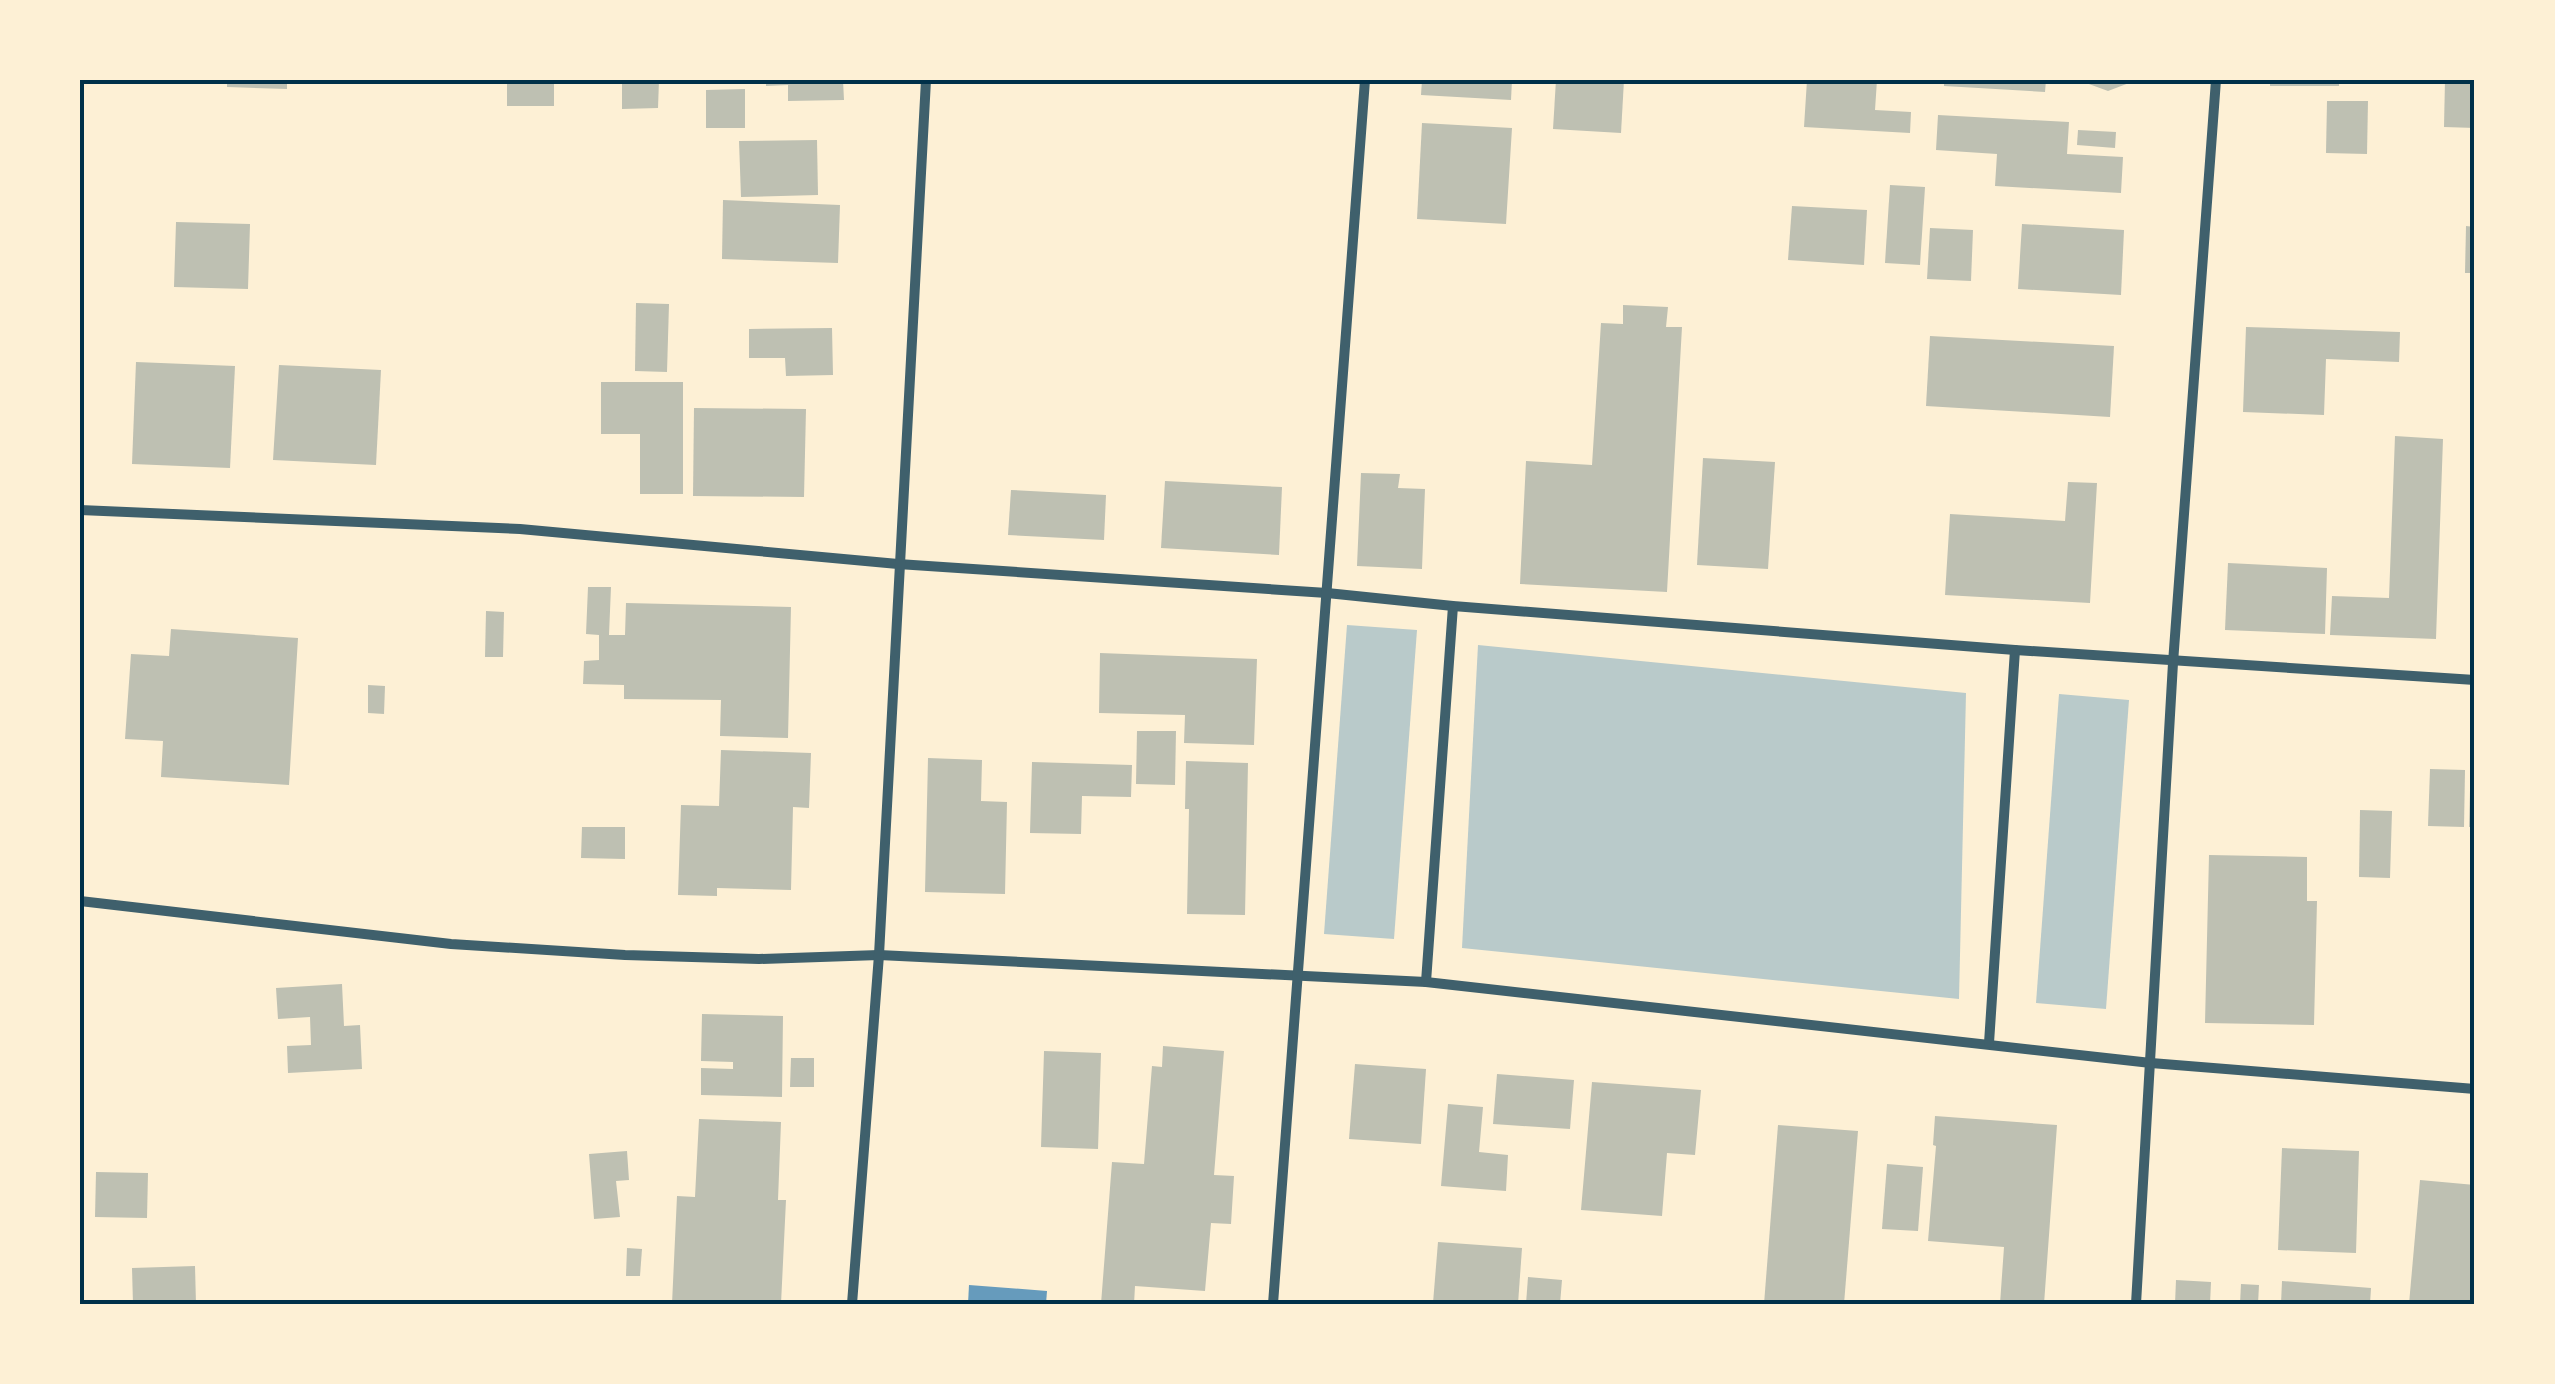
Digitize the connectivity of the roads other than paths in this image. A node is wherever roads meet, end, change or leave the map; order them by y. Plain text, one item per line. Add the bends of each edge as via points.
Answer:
1 (926, 80) edge
2 (1365, 80) edge
3 (2216, 80) edge
4 (80, 510) edge
5 (898, 564) junction
6 (1327, 593) junction
7 (1453, 606) junction
8 (2015, 650) junction
9 (2173, 662) junction
10 (2475, 680) edge
11 (80, 902) edge
12 (880, 954) junction
13 (1297, 974) junction
14 (1426, 982) junction
15 (1989, 1044) junction
16 (2151, 1063) junction
17 (2475, 1089) edge
18 (852, 1304) edge
19 (1273, 1304) edge
20 (2136, 1304) edge

1 - 5 street
2 - 6 street
3 - 9 street
4 - 5 street via 520,529
5 - 6 street
5 - 12 street
6 - 7 street
6 - 13 street
7 - 8 street
7 - 14 street
8 - 9 street
8 - 15 street
9 - 10 street
9 - 16 street
11 - 12 street via 450,944 624,955
12 - 13 street
12 - 18 street
13 - 14 street
13 - 19 street
14 - 15 street
15 - 16 street
16 - 17 street
16 - 20 street

